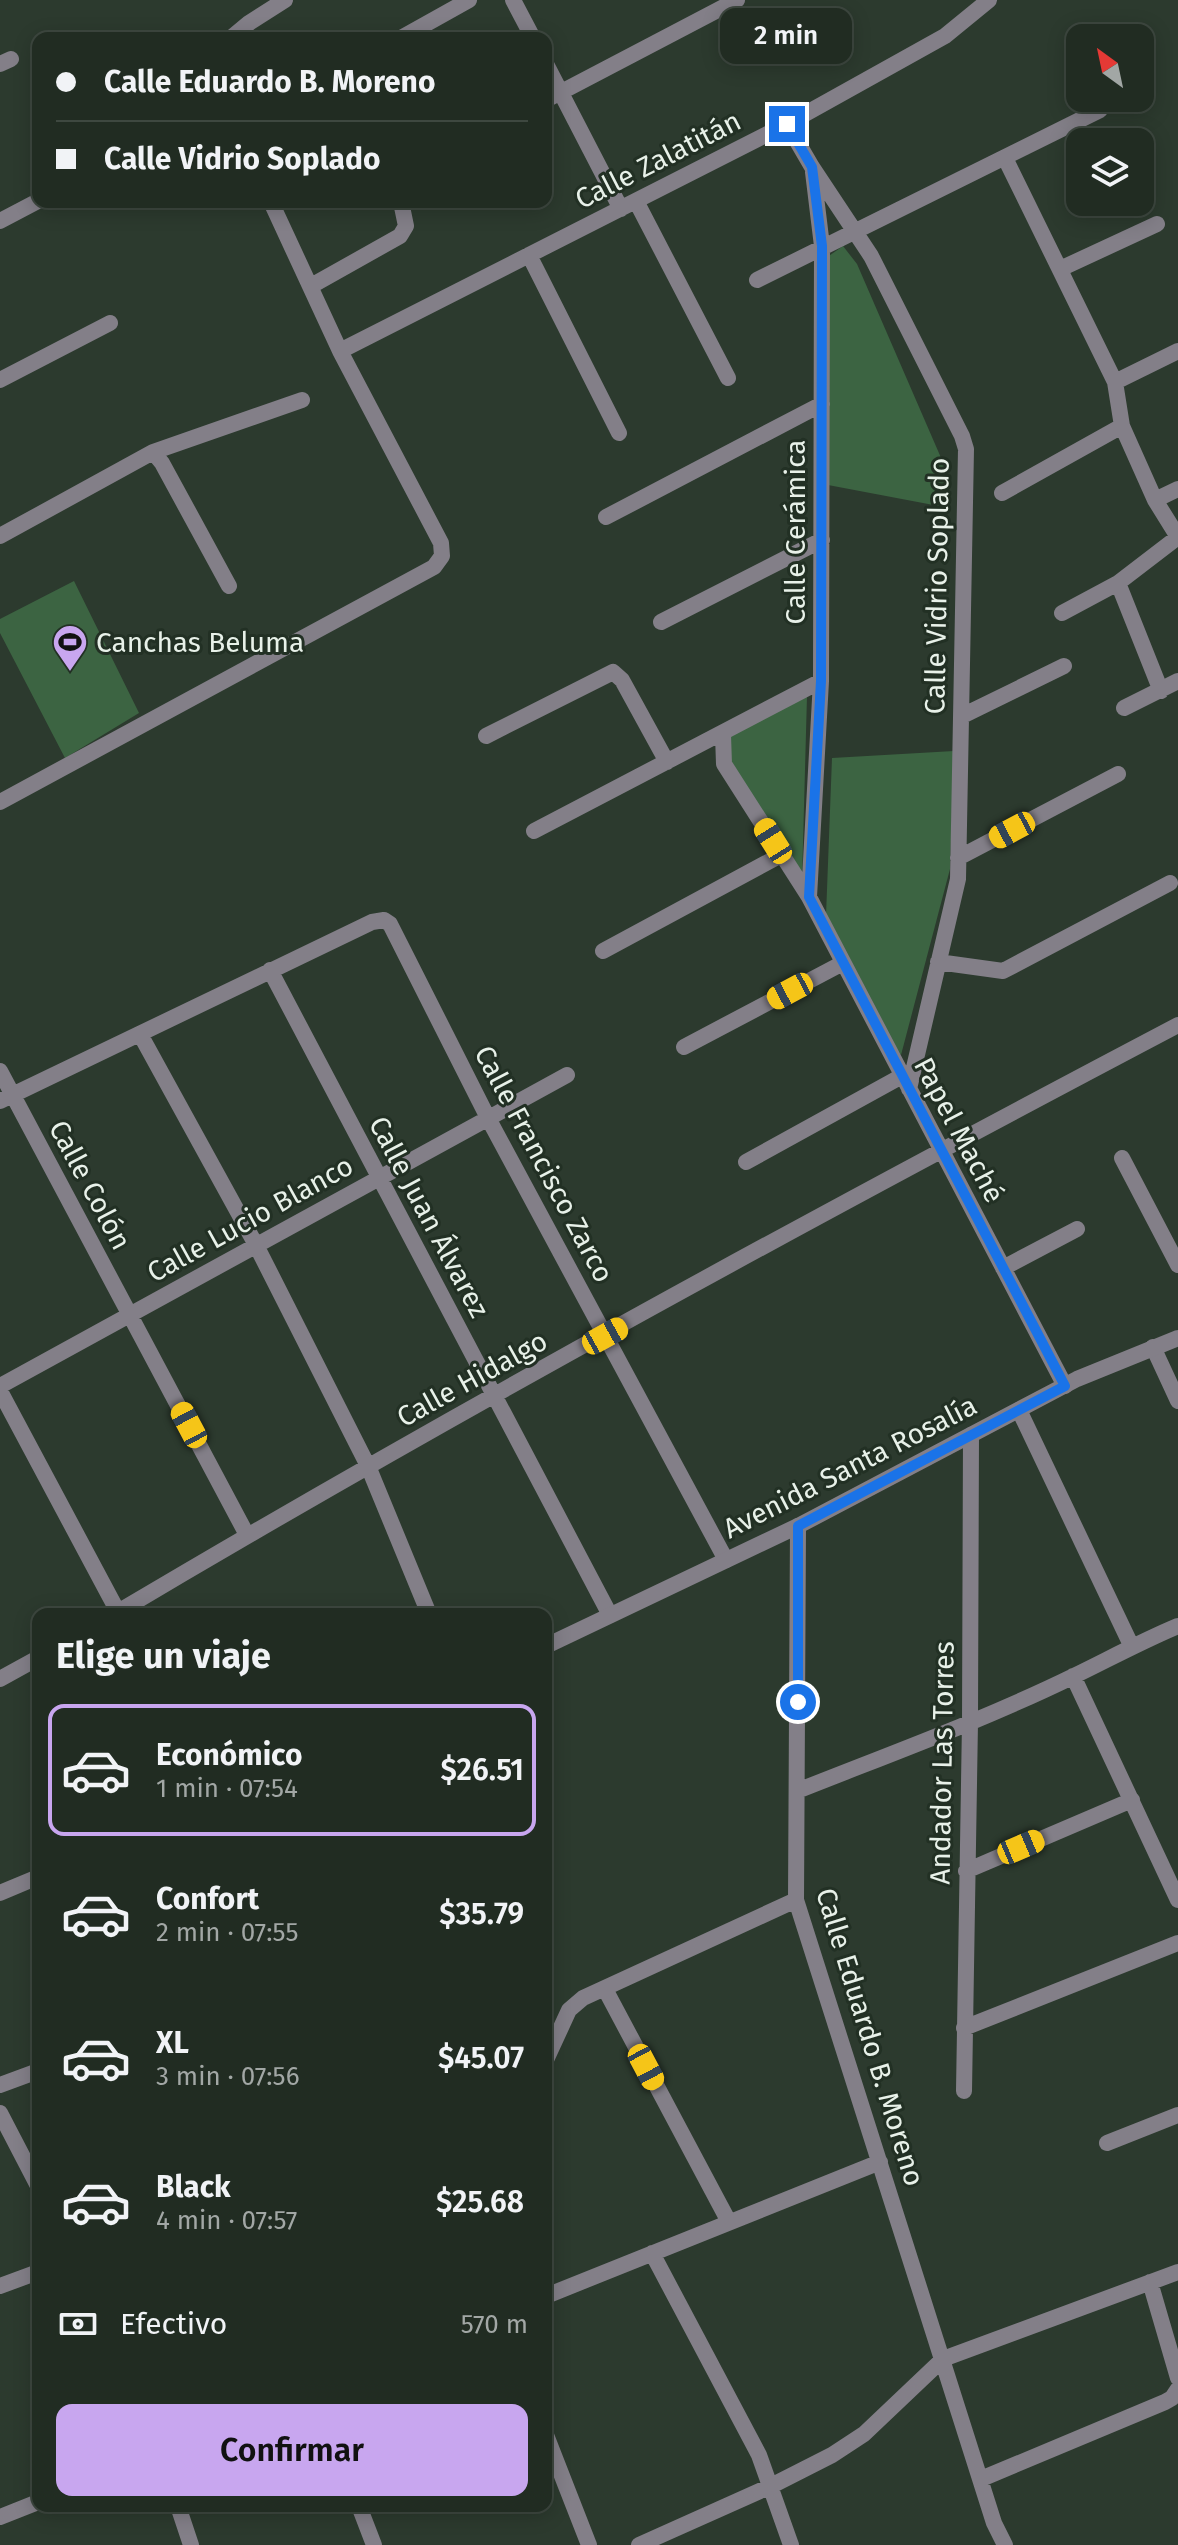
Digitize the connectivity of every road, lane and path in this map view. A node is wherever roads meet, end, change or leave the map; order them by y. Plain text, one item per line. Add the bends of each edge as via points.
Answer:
1 (285, 0) edge
2 (469, 0) edge
3 (513, 0) edge
4 (737, 0) edge
5 (989, 0) edge
6 (238, 32) edge
7 (412, 32) edge
8 (530, 32) edge
9 (553, 96) edge
10 (1096, 112) edge
11 (787, 124) junction
12 (1005, 158) junction
13 (812, 167) junction
14 (32, 204) edge
15 (628, 205) junction
16 (274, 208) edge
17 (402, 208) edge
18 (0, 221) edge
19 (1157, 224) dead end
20 (856, 230) junction
21 (822, 246) junction
22 (529, 255) junction
23 (1060, 269) junction
24 (757, 280) dead end
25 (311, 286) junction
26 (110, 323) dead end
27 (340, 351) junction
28 (1178, 351) edge
29 (728, 378) dead end
30 (0, 380) edge
31 (1115, 382) junction
32 (302, 400) dead end
33 (822, 404) junction
34 (1122, 426) junction
35 (619, 433) dead end
36 (153, 452) junction
37 (1178, 489) edge
38 (1002, 493) dead end
39 (1155, 500) junction
40 (606, 517) dead end
41 (0, 536) edge
42 (1178, 537) edge
43 (822, 540) junction
44 (1118, 583) junction
45 (229, 586) dead end
46 (1062, 613) dead end
47 (661, 622) dead end
48 (1064, 666) dead end
49 (821, 681) junction
50 (1178, 681) edge
51 (1161, 691) junction
52 (1124, 708) dead end
53 (962, 716) junction
54 (723, 735) junction
55 (486, 736) dead end
56 (667, 762) junction
57 (1118, 774) dead end
58 (0, 802) edge
59 (534, 831) dead end
60 (781, 855) junction
61 (958, 858) junction
62 (1170, 883) dead end
63 (809, 897) junction
64 (603, 951) dead end
65 (938, 962) junction
66 (843, 963) junction
67 (270, 970) junction
68 (1178, 1025) edge
69 (140, 1034) junction
70 (684, 1047) dead end
71 (0, 1071) edge
72 (567, 1075) dead end
73 (905, 1082) junction
74 (6, 1098) edge
75 (488, 1118) junction
76 (941, 1150) junction
77 (1122, 1158) dead end
78 (746, 1162) dead end
79 (379, 1178) junction
80 (1077, 1229) dead end
81 (256, 1245) junction
82 (1178, 1265) edge
83 (1003, 1268) junction
84 (130, 1314) junction
85 (605, 1336) junction
86 (1178, 1338) edge
87 (1153, 1347) junction
88 (1065, 1386) junction
89 (0, 1388) edge
90 (494, 1396) junction
91 (1178, 1401) edge
92 (1019, 1410) junction
93 (971, 1435) junction
94 (368, 1466) junction
95 (798, 1526) junction
96 (247, 1535) junction
97 (726, 1560) junction
98 (115, 1608) edge
99 (126, 1608) edge
100 (427, 1608) edge
101 (610, 1615) junction
102 (1178, 1626) edge
103 (552, 1643) edge
104 (1131, 1645) junction
105 (32, 1661) edge
106 (1073, 1676) junction
107 (0, 1679) edge
108 (970, 1722) junction
109 (797, 1791) junction
110 (1132, 1800) junction
111 (966, 1871) junction
112 (32, 1880) edge
113 (0, 1893) edge
114 (796, 1900) junction
115 (1178, 1900) edge
116 (1178, 1943) edge
117 (605, 1989) junction
118 (964, 2028) junction
119 (552, 2048) edge
120 (32, 2073) edge
121 (0, 2085) edge
122 (964, 2091) dead end
123 (0, 2113) edge
124 (1178, 2115) edge
125 (1107, 2143) dead end
126 (880, 2162) junction
127 (32, 2174) edge
128 (729, 2222) junction
129 (652, 2253) junction
130 (1178, 2272) edge
131 (32, 2274) edge
132 (1150, 2282) junction
133 (0, 2286) edge
134 (552, 2294) edge
135 (943, 2359) junction
136 (1178, 2386) edge
137 (552, 2450) edge
138 (981, 2479) junction
139 (771, 2486) junction
140 (32, 2504) edge
141 (180, 2512) edge
142 (361, 2512) edge
143 (0, 2517) edge
144 (674, 2538) edge
145 (191, 2545) edge
146 (374, 2545) edge
147 (589, 2545) edge
148 (639, 2545) edge
149 (791, 2545) edge
150 (1005, 2545) edge

1 - 6 street
2 - 7 street
3 - 8 street
4 - 9 street
5 - 11 street, Calle Zalatitán via 945,36
9 - 15 street
10 - 12 street
11 - 13 street, Calle Vidrio Soplado
11 - 15 street, Calle Zalatitán
12 - 20 street
12 - 23 street
13 - 20 street, Calle Vidrio Soplado
13 - 21 street, Calle Cerámica
14 - 18 street
15 - 22 street, Calle Zalatitán
15 - 29 street
16 - 25 street
17 - 25 street via 406,226 400,236
19 - 23 street
20 - 21 street
20 - 53 street, Calle Vidrio Soplado via 966,449
21 - 24 street
21 - 33 street, Calle Cerámica
22 - 27 street, Calle Zalatitán
22 - 35 street
23 - 31 street
25 - 27 street
26 - 30 street
27 - 58 street via 441,543 439,562
28 - 31 street
31 - 34 street
32 - 36 street
33 - 40 street
33 - 43 street, Calle Cerámica
34 - 38 street
34 - 39 street
36 - 41 street
36 - 45 street
37 - 39 street
39 - 42 street
42 - 44 street
43 - 47 street
43 - 49 street, Calle Cerámica
44 - 46 street
44 - 51 street
48 - 53 street
49 - 54 street
49 - 63 street, Calle Cerámica
50 - 51 street
51 - 52 street
53 - 61 street, Calle Vidrio Soplado
54 - 56 street
54 - 60 street, Papel Maché via 724,764
55 - 56 street via 613,672
56 - 59 street
57 - 61 street
60 - 63 street, Papel Maché
60 - 64 street
61 - 65 street, Calle Vidrio Soplado
62 - 65 street via 1003,971
63 - 66 street, Papel Maché
65 - 73 street, Calle Vidrio Soplado
66 - 70 street
66 - 73 street, Papel Maché
67 - 69 street
67 - 75 street, Calle Francisco Zarco via 384,920
67 - 79 street, Calle Juan Álvarez
68 - 76 street, Calle Hidalgo
69 - 74 street
69 - 81 street
71 - 74 street, Calle Colón
72 - 75 street, Calle Lucio Blanco
73 - 76 street, Papel Maché
73 - 78 street
74 - 84 street, Calle Colón
75 - 79 street, Calle Lucio Blanco
75 - 85 street, Calle Francisco Zarco
76 - 83 street, Papel Maché
76 - 85 street, Calle Hidalgo
77 - 82 street
79 - 81 street, Calle Lucio Blanco
79 - 90 street, Calle Juan Álvarez
80 - 83 street
81 - 84 street, Calle Lucio Blanco
81 - 94 street
83 - 88 street, Papel Maché
84 - 89 street, Calle Lucio Blanco
84 - 96 street, Calle Colón
85 - 90 street, Calle Hidalgo
85 - 97 street, Calle Francisco Zarco
86 - 87 street, Avenida Santa Rosalía
87 - 88 street, Avenida Santa Rosalía
87 - 91 street
88 - 92 street, Avenida Santa Rosalía
89 - 98 street
90 - 94 street, Calle Hidalgo
90 - 101 street, Calle Juan Álvarez
92 - 93 street, Avenida Santa Rosalía
92 - 104 street
93 - 95 street, Avenida Santa Rosalía
93 - 108 street, Andador Las Torres
94 - 96 street, Calle Hidalgo
94 - 100 street
95 - 97 street, Avenida Santa Rosalía
95 - 109 street, Calle Eduardo B. Moreno
96 - 99 street, Calle Hidalgo
97 - 101 street, Avenida Santa Rosalía
101 - 103 street, Avenida Santa Rosalía
102 - 104 street
104 - 106 street
105 - 107 street
106 - 108 street
106 - 110 street
108 - 109 street
108 - 111 street, Andador Las Torres
109 - 114 street, Calle Eduardo B. Moreno
110 - 111 street
110 - 115 street
111 - 118 street, Andador Las Torres
112 - 113 street
114 - 117 street
114 - 126 street, Calle Eduardo B. Moreno
116 - 118 street
117 - 119 street via 574,2004
117 - 128 street
118 - 122 street, Andador Las Torres
120 - 121 street
123 - 127 street
124 - 125 street
126 - 128 street
126 - 135 street, Calle Eduardo B. Moreno
128 - 129 street
129 - 134 street
129 - 139 street
130 - 132 street
131 - 133 street
132 - 135 street
132 - 136 street
135 - 138 street, Calle Eduardo B. Moreno
135 - 139 street via 864,2434
136 - 138 street via 1165,2402
137 - 147 street
138 - 150 street, Calle Eduardo B. Moreno
139 - 144 street
139 - 149 street
140 - 143 street
141 - 145 street
142 - 146 street
144 - 148 street

